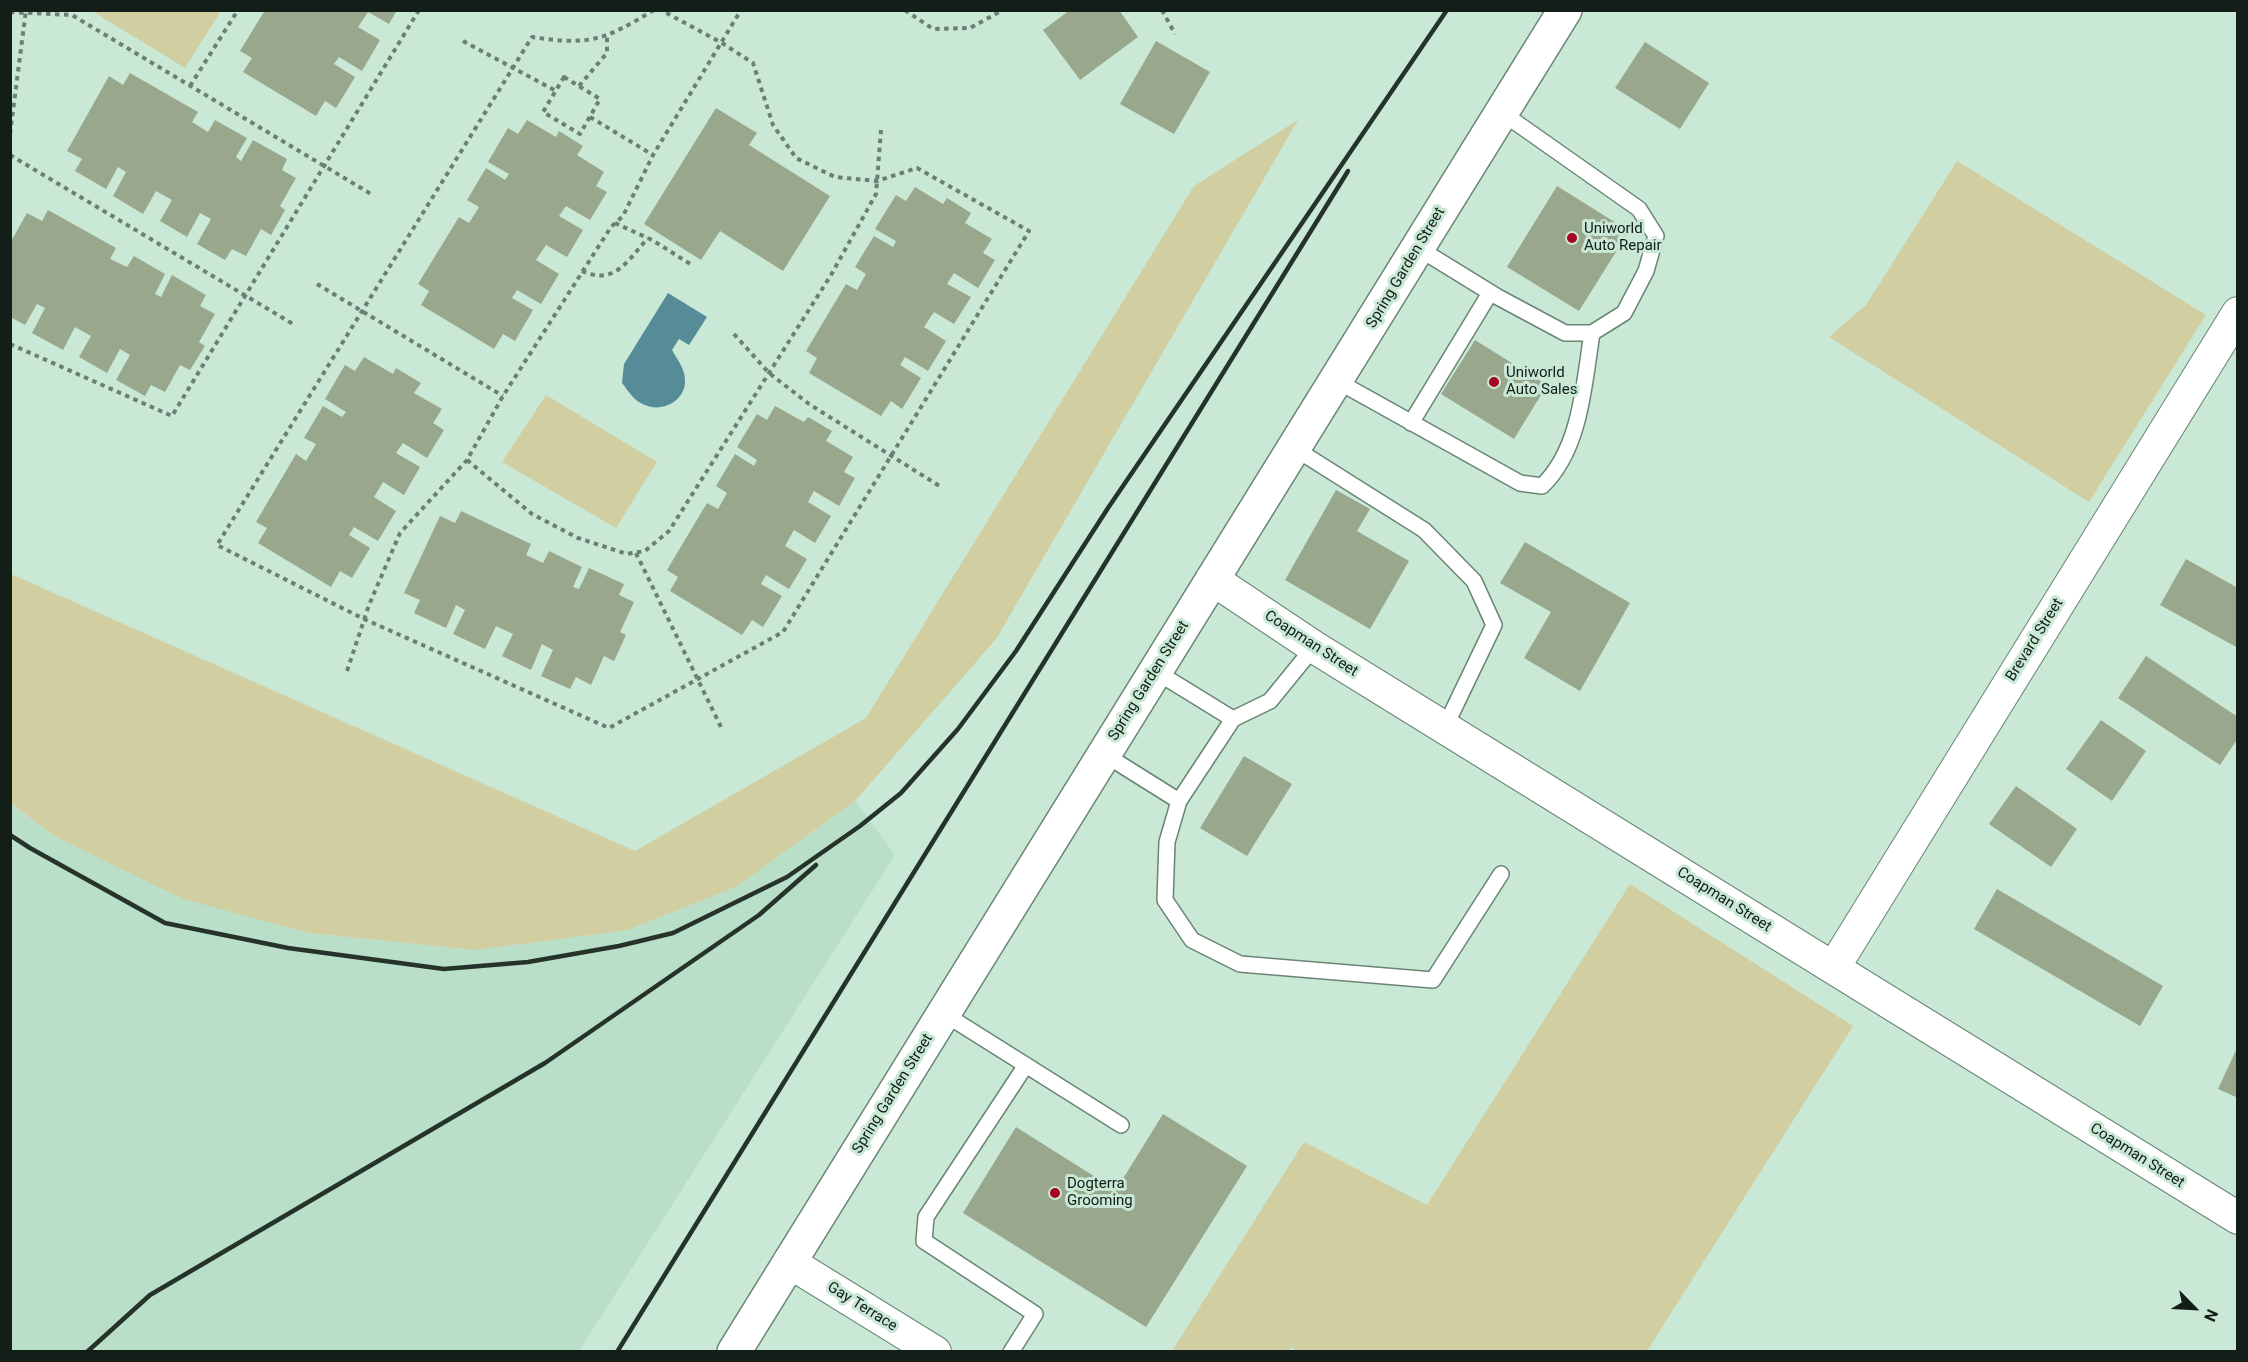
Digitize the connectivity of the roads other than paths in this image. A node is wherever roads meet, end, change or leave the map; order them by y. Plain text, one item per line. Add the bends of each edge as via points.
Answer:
1 (1564, 10) edge
2 (1501, 112) junction
3 (1418, 248) junction
4 (1490, 293) junction
5 (2238, 313) edge
6 (1592, 333) junction
7 (1337, 381) junction
8 (1411, 423) junction
9 (1294, 448) junction
10 (1212, 579) junction
11 (1314, 647) junction
12 (1155, 671) junction
13 (1233, 719) junction
14 (1445, 727) junction
15 (1104, 754) junction
16 (1179, 801) junction
17 (1500, 874) dead end
18 (1834, 967) junction
19 (943, 1013) junction
20 (1026, 1065) junction
21 (1122, 1125) dead end
22 (2238, 1218) edge
23 (789, 1262) junction
24 (734, 1352) edge
25 (935, 1352) edge
26 (1011, 1352) edge

1 - 2 main road, Spring Garden Street
2 - 3 main road, Spring Garden Street
2 - 6 lane via 1639,209 1656,236 1646,271 1624,312
3 - 4 lane
3 - 7 main road, Spring Garden Street
4 - 6 lane via 1565,333
4 - 8 lane
5 - 18 street, Brevard Street
6 - 8 lane via 1579,410 1557,471 1542,486 1520,483
7 - 8 lane
7 - 9 main road, Spring Garden Street
9 - 10 main road, Spring Garden Street
9 - 14 lane via 1424,530 1474,581 1494,624
10 - 11 street, Coapman Street
10 - 12 main road, Spring Garden Street
11 - 13 lane via 1270,701
11 - 14 street, Coapman Street
12 - 13 lane
12 - 15 main road, Spring Garden Street
13 - 16 lane
14 - 18 street, Coapman Street
15 - 16 lane
15 - 19 main road, Spring Garden Street
16 - 17 lane via 1167,842 1165,900 1192,940 1240,964 1433,980
18 - 22 street, Coapman Street
19 - 20 lane
19 - 23 main road, Spring Garden Street
20 - 21 lane
20 - 26 lane via 926,1217 924,1241 1035,1314
23 - 24 main road, Spring Garden Street
23 - 25 street, Gay Terrace

